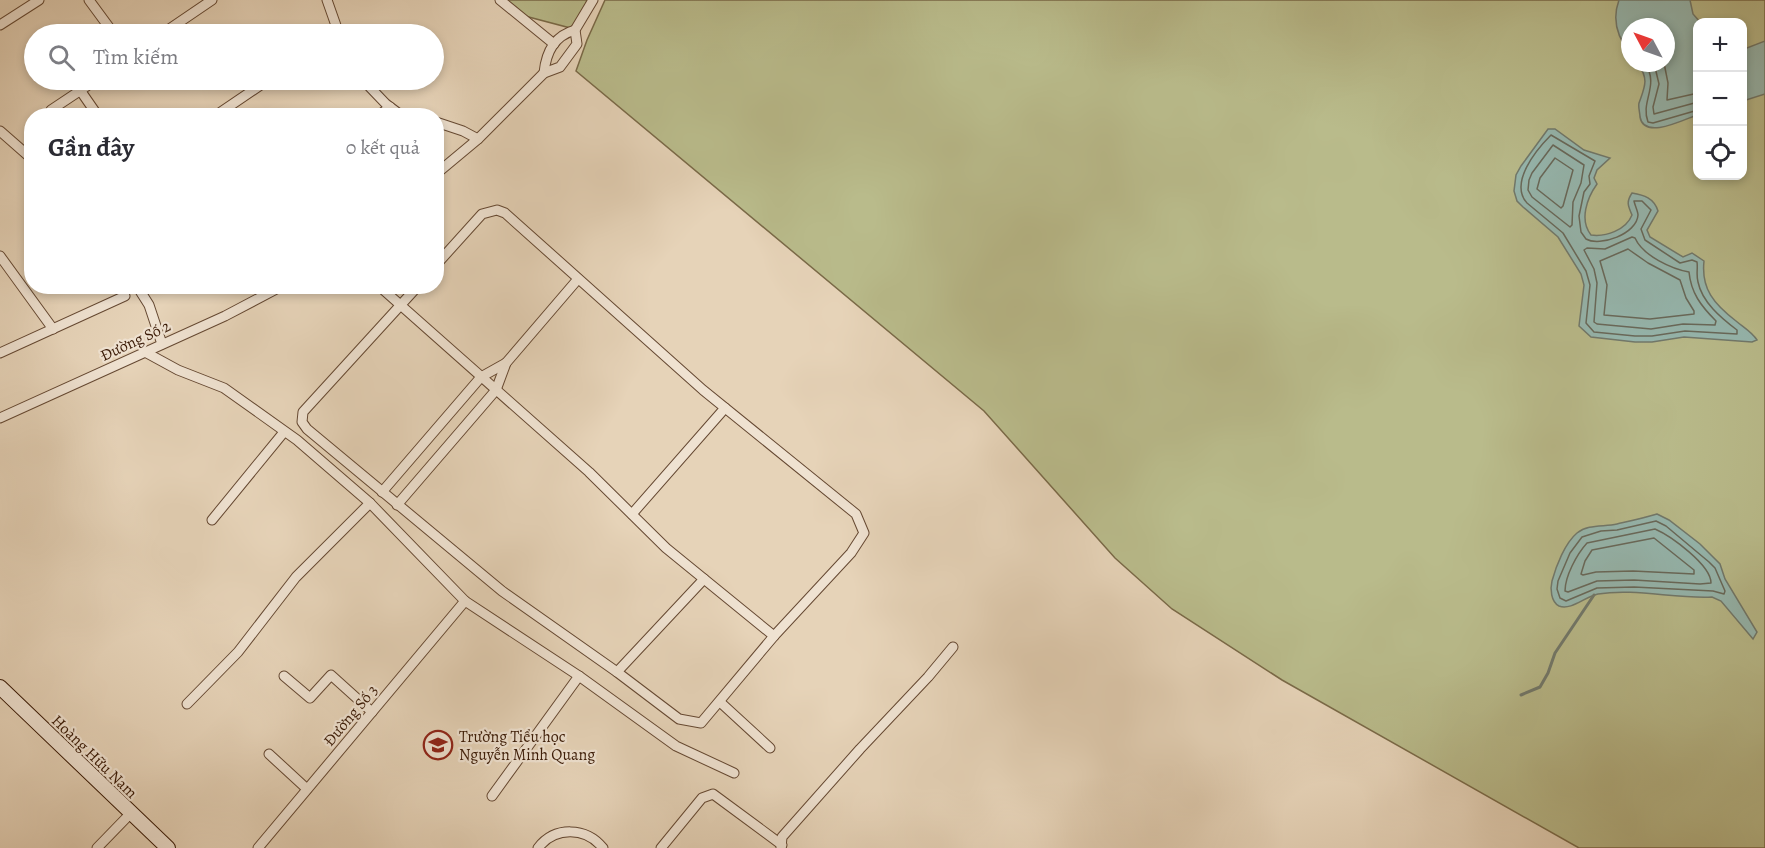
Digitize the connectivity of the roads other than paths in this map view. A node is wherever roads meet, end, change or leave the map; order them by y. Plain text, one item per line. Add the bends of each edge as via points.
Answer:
1 (39, 0) edge
2 (89, 0) edge
3 (212, 0) edge
4 (327, 0) edge
5 (501, 0) edge
6 (592, 0) edge
7 (107, 24) edge
8 (177, 24) edge
9 (334, 24) edge
10 (0, 25) edge
11 (575, 30) junction
12 (554, 44) junction
13 (544, 73) junction
14 (80, 90) joint
15 (253, 90) edge
16 (371, 90) edge
17 (390, 107) edge
18 (54, 108) edge
19 (92, 108) edge
20 (227, 108) edge
21 (444, 125) edge
22 (0, 132) edge
23 (478, 140) junction
24 (24, 152) edge
25 (444, 168) edge
26 (0, 256) edge
27 (444, 256) edge
28 (578, 279) junction
29 (24, 289) edge
30 (28, 294) edge
31 (142, 294) edge
32 (267, 294) edge
33 (388, 294) edge
34 (411, 294) edge
35 (125, 296) dead end
36 (401, 306) junction
37 (53, 329) junction
38 (162, 344) junction
39 (145, 352) junction
40 (0, 353) edge
41 (506, 363) junction
42 (481, 377) junction
43 (495, 390) junction
44 (725, 408) junction
45 (1, 414) edge
46 (284, 432) junction
47 (382, 492) junction
48 (370, 503) junction
49 (397, 505) junction
50 (632, 514) junction
51 (212, 520) dead end
52 (704, 579) junction
53 (465, 602) junction
54 (774, 636) junction
55 (953, 647) dead end
56 (617, 672) junction
57 (284, 676) dead end
58 (579, 676) junction
59 (0, 687) edge
60 (720, 702) junction
61 (187, 704) dead end
62 (372, 712) junction
63 (770, 748) dead end
64 (269, 754) dead end
65 (734, 773) dead end
66 (307, 789) junction
67 (492, 796) dead end
68 (131, 813) junction
69 (781, 847) edge
70 (98, 848) edge
71 (168, 848) edge
72 (258, 848) edge
73 (538, 848) edge
74 (603, 848) edge
75 (661, 848) edge

1 - 10 street
2 - 7 street
3 - 8 street
4 - 9 street
5 - 12 street
6 - 11 street
11 - 12 street via 562,34
11 - 13 street via 577,44 573,51 560,67
12 - 13 street via 546,56
13 - 23 street
14 - 18 street
14 - 19 street
15 - 20 street
16 - 17 street
21 - 23 street
22 - 24 street
23 - 25 street
26 - 29 street
27 - 28 street via 482,214 497,210
28 - 41 street
28 - 44 street
30 - 37 street
31 - 38 street
32 - 38 street, Đường Số 2
33 - 36 street
34 - 36 street
35 - 37 street
36 - 42 street
36 - 47 street via 303,412 302,422 307,429
37 - 40 street
38 - 39 street, Đường Số 2
39 - 45 street, Đường Số 2
39 - 46 street via 224,388
41 - 42 street
41 - 43 street
42 - 43 street
42 - 47 street
43 - 49 street
43 - 50 street
44 - 50 street
44 - 54 street via 856,514 864,533 851,554
46 - 48 street
46 - 51 street
47 - 49 street
48 - 53 street
48 - 61 street via 296,577 238,652
49 - 56 street via 502,591
50 - 52 street
52 - 54 street
52 - 56 street
53 - 58 street
53 - 62 street, Đường Số 3
54 - 60 street
55 - 69 street via 782,837
56 - 60 street via 679,719 701,723
57 - 62 street via 309,698 331,675
58 - 65 street via 676,746
58 - 67 street
59 - 68 main road, Hoàng Hữu Nam
60 - 63 street
62 - 66 street, Đường Số 3
64 - 66 street
66 - 72 street, Đường Số 3
68 - 70 street
68 - 71 main road, Hoàng Hữu Nam
69 - 75 street via 713,794 702,798
73 - 74 street via 549,837 570,831 590,836

